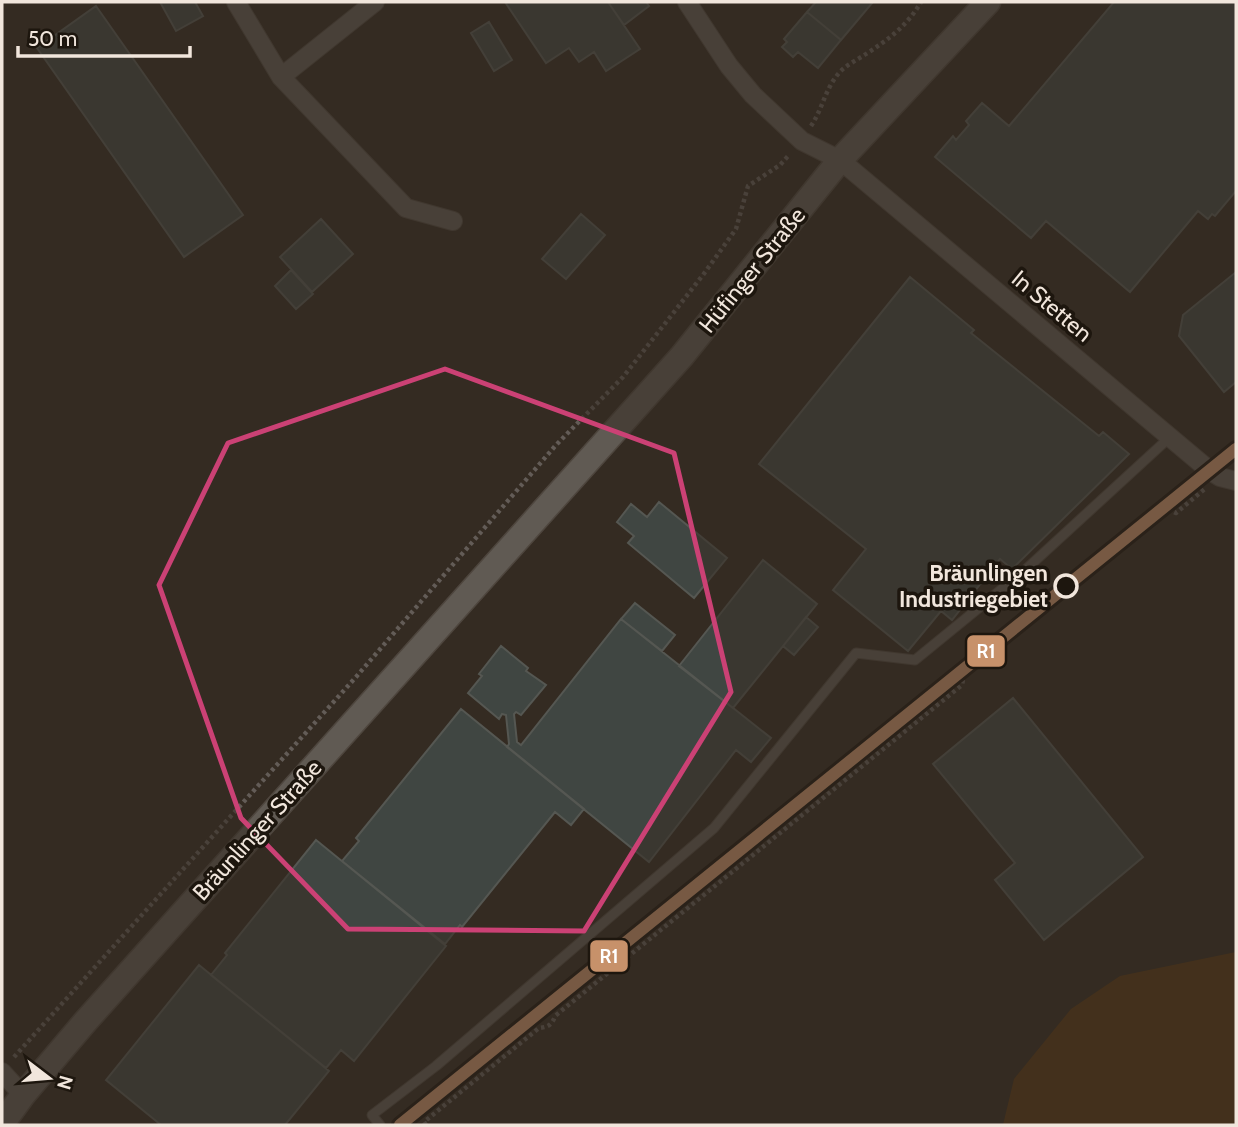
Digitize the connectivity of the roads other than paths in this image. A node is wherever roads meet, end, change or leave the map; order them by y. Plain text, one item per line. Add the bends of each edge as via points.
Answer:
1 (236, 2) edge
2 (375, 2) edge
3 (687, 2) edge
4 (988, 2) edge
5 (281, 77) junction
6 (841, 160) junction
7 (453, 221) dead end
8 (1170, 437) junction
9 (1236, 481) edge
10 (516, 540) joint
11 (6, 1066) edge
12 (23, 1094) junction
13 (2, 1124) edge
14 (380, 1125) edge

1 - 5 street
2 - 5 street
3 - 6 street, In Stetten via 753,95 802,141
4 - 6 main road, Hüfinger Straße
5 - 7 street via 406,208
6 - 8 street, In Stetten
6 - 10 main road, Hüfinger Straße via 682,356
8 - 9 street, In Stetten via 1220,477
8 - 14 lane via 1024,571 915,660 856,653 714,828 436,1066 372,1115
10 - 12 main road, Bräunlinger Straße
11 - 12 street
12 - 13 main road, Bräunlinger Straße

